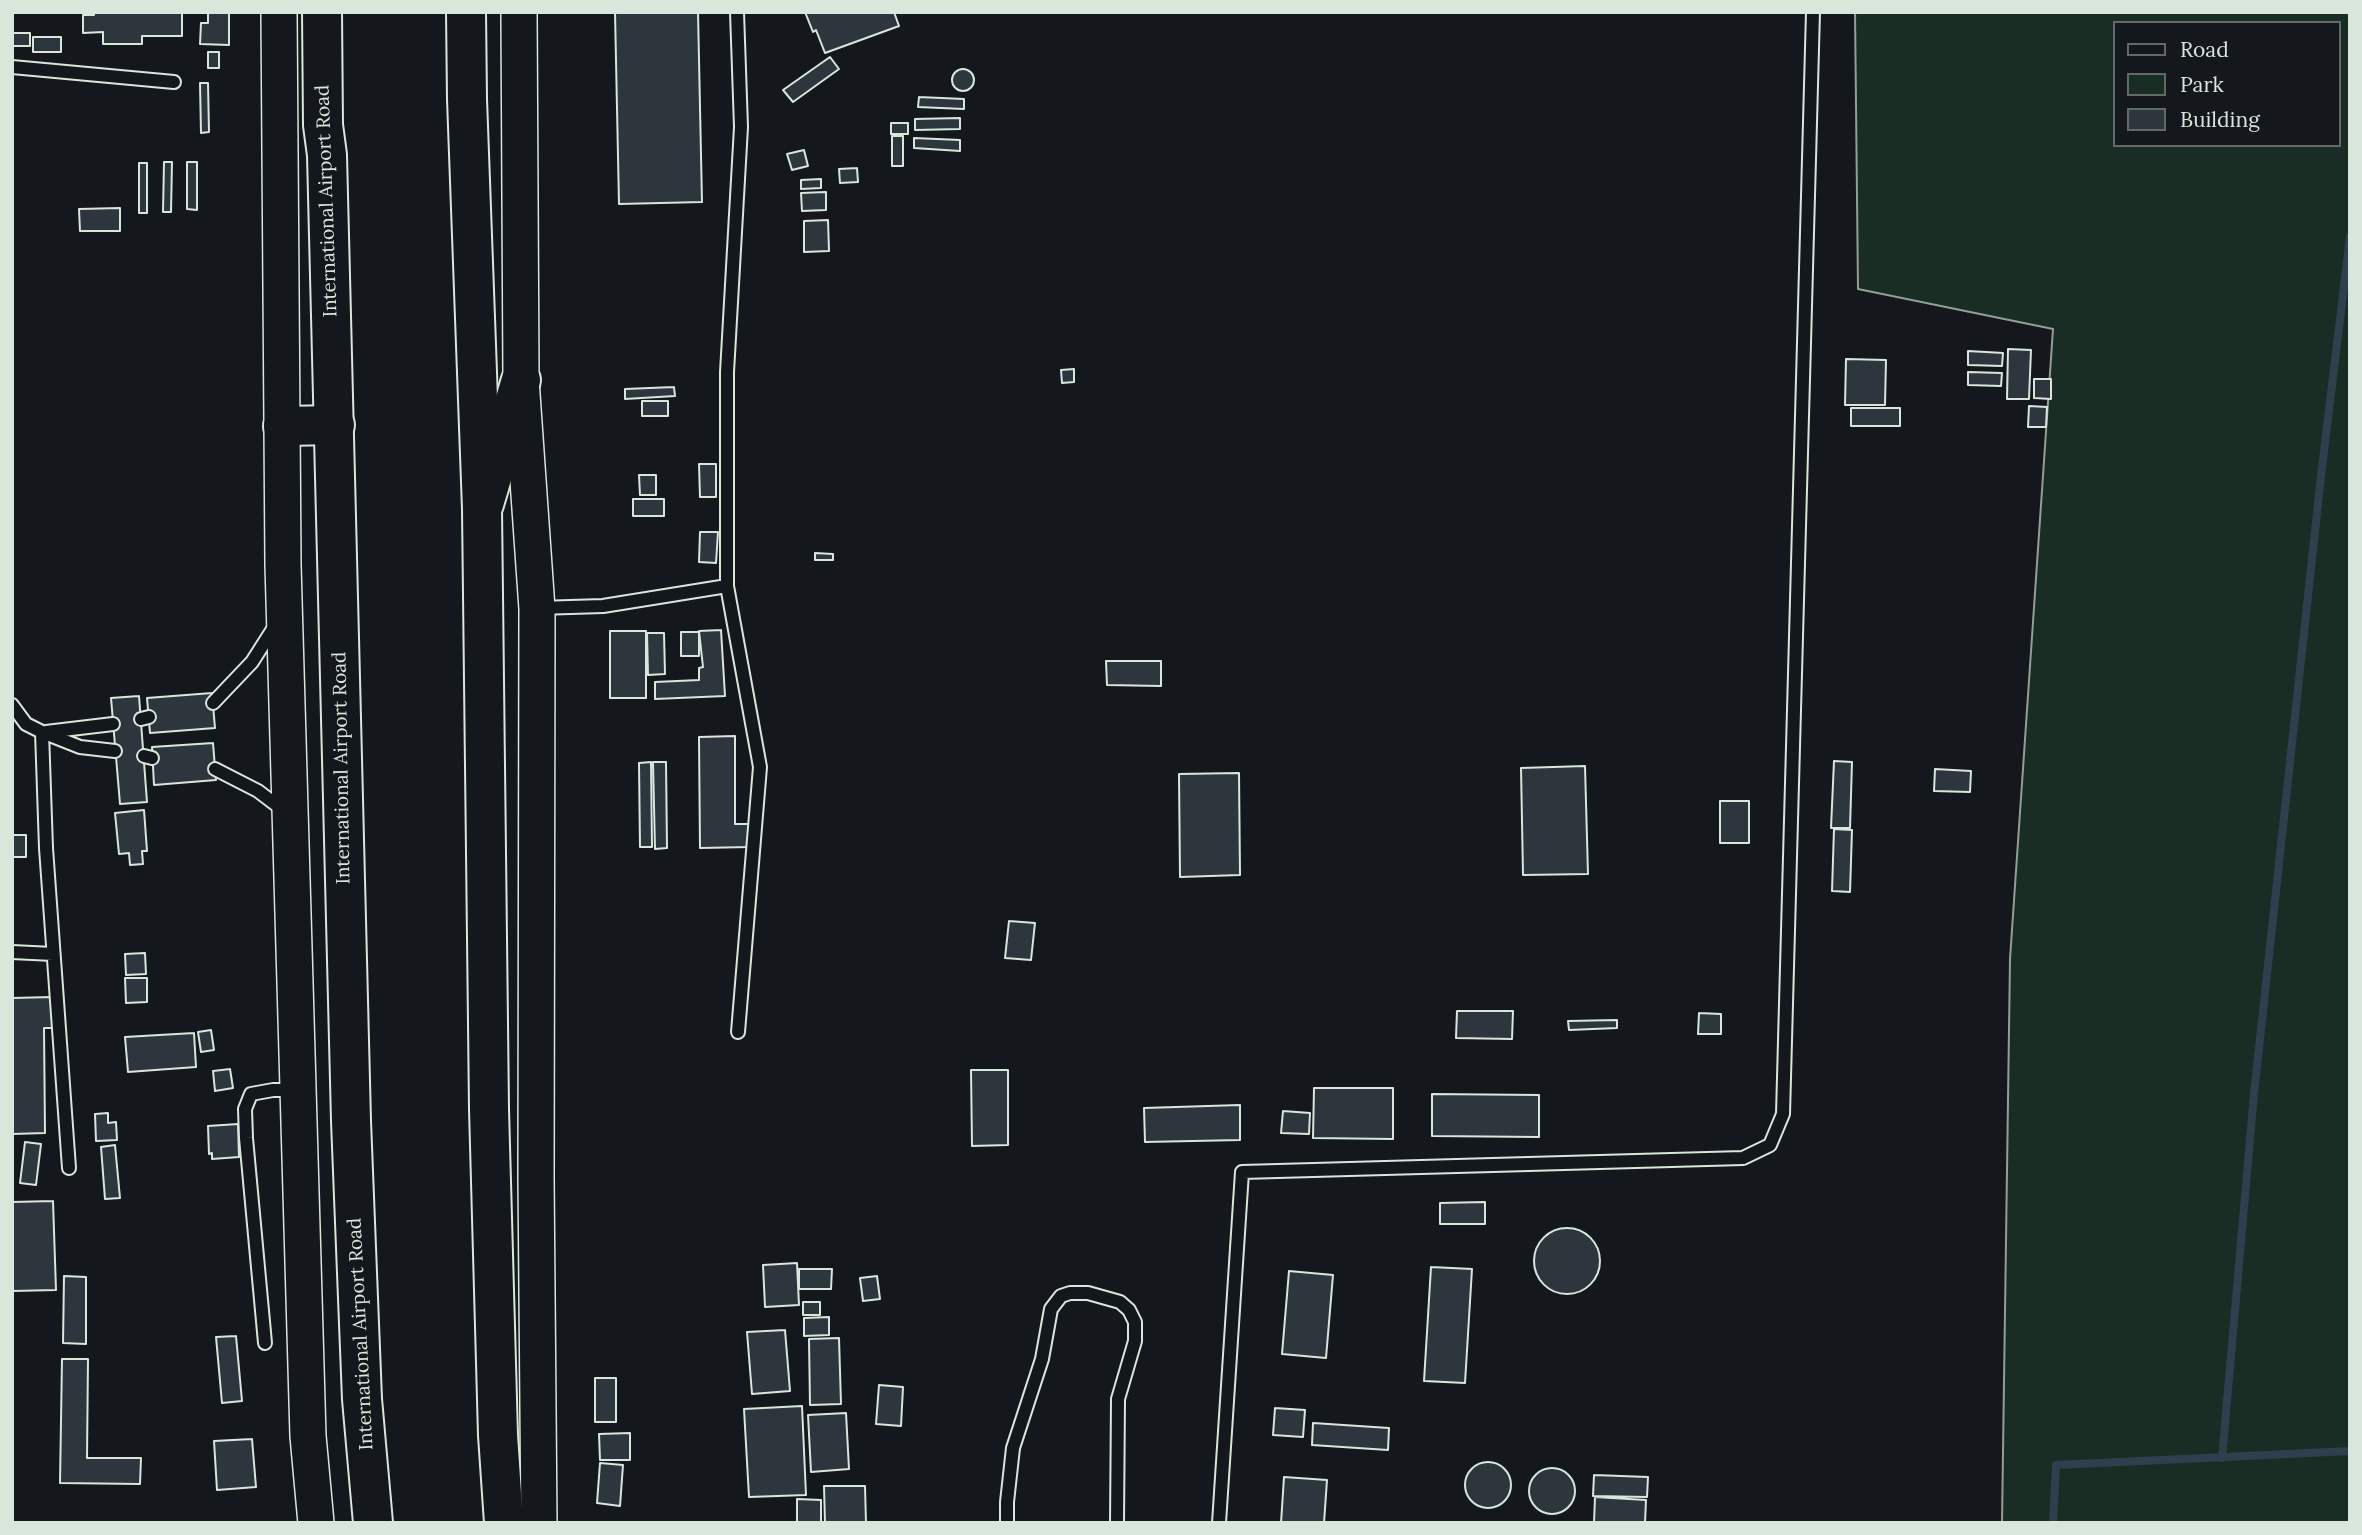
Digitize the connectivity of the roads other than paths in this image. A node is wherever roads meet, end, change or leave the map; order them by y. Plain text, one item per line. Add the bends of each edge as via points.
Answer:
1 (279, 12) edge
2 (322, 12) edge
3 (466, 12) edge
4 (519, 12) edge
5 (737, 12) edge
6 (1813, 12) edge
7 (12, 67) edge
8 (174, 82) dead end
9 (521, 380) junction
10 (335, 425) junction
11 (283, 426) junction
12 (482, 509) junction
13 (727, 586) junction
14 (537, 608) junction
15 (285, 611) junction
16 (213, 703) dead end
17 (12, 705) edge
18 (113, 724) dead end
19 (42, 732) junction
20 (115, 751) dead end
21 (215, 769) dead end
22 (290, 816) junction
23 (12, 952) edge
24 (53, 954) junction
25 (738, 1032) dead end
26 (298, 1090) junction
27 (69, 1168) dead end
28 (265, 1343) dead end
29 (316, 1523) edge
30 (373, 1523) edge
31 (504, 1523) edge
32 (539, 1523) edge
33 (1007, 1523) edge
34 (1117, 1523) edge
35 (1219, 1523) edge

1 - 11 main road
2 - 10 main road, International Airport Road
3 - 12 main road
4 - 9 main road
5 - 13 lane via 741,127 727,372
6 - 35 lane via 1783,1114 1770,1145 1743,1158 1242,1172
7 - 8 lane
9 - 12 main road
9 - 14 main road
10 - 11 main road
10 - 30 main road, International Airport Road via 351,1121 362,1399
11 - 15 main road
12 - 31 main road via 489,1109
13 - 14 lane via 603,606
13 - 25 lane via 760,767
14 - 32 main road
15 - 16 lane via 253,662
15 - 22 main road
17 - 19 lane via 26,724
18 - 19 lane
19 - 20 lane via 80,747
19 - 24 lane
21 - 22 lane via 258,790
22 - 26 main road
23 - 24 lane
24 - 27 lane
26 - 28 lane via 251,1094 245,1109
26 - 29 main road via 308,1436
33 - 34 lane via 1013,1448 1042,1359 1051,1309 1061,1296 1070,1293 1120,1302 1135,1322 1135,1341 1118,1399

